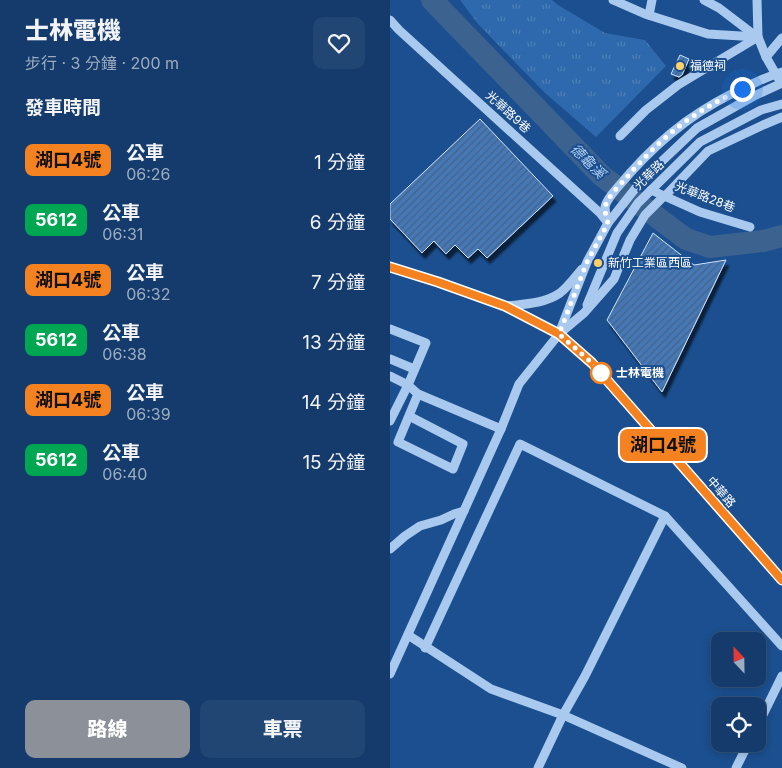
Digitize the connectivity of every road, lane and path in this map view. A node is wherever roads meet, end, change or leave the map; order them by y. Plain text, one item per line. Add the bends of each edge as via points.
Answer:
1 (612, 0) edge
2 (652, 0) edge
3 (704, 0) edge
4 (757, 0) edge
5 (649, 15) junction
6 (390, 20) edge
7 (758, 37) junction
8 (782, 38) edge
9 (766, 57) junction
10 (779, 73) edge
11 (782, 84) edge
12 (782, 104) edge
13 (782, 117) edge
14 (620, 136) dead end
15 (649, 192) junction
16 (663, 197) junction
17 (608, 223) junction
18 (750, 227) dead end
19 (587, 262) junction
20 (390, 267) edge
21 (505, 306) junction
22 (584, 313) junction
23 (390, 329) edge
24 (559, 334) junction
25 (390, 359) edge
26 (414, 369) junction
27 (390, 376) edge
28 (408, 385) junction
29 (418, 394) junction
30 (394, 403) edge
31 (409, 416) junction
32 (390, 421) edge
33 (501, 429) junction
34 (464, 511) junction
35 (664, 516) junction
36 (390, 549) edge
37 (782, 580) edge
38 (408, 635) junction
39 (782, 646) edge
40 (426, 648) junction
41 (390, 674) edge
42 (782, 676) edge
43 (766, 709) edge
44 (563, 715) junction
45 (744, 752) edge
46 (538, 768) edge
47 (682, 768) edge
48 (736, 768) edge

1 - 5 street
2 - 5 street
3 - 7 street
4 - 7 street
5 - 7 street via 708,34
6 - 17 street, 光華路9巷
7 - 9 street
7 - 14 street via 678,86 646,110
8 - 9 street
9 - 10 street
10 - 11 street
10 - 17 street, 光華路 via 715,102 663,140 605,205
11 - 17 street, 光華路 via 697,128 639,184
12 - 15 street, 光華路 via 761,110 700,142
13 - 16 street, 光華路 via 708,151
15 - 16 street, 光華路28巷
15 - 22 street, 光華路 via 617,233
16 - 18 street, 光華路28巷
16 - 22 street, 光華路 via 645,215 630,240 614,279
17 - 19 street, 光華路
19 - 21 street via 560,293 532,304
19 - 24 street, 光華路
20 - 21 street, 中華路
21 - 24 street, 中華路
22 - 24 street, 光華路
23 - 26 street via 426,343
24 - 33 street via 519,384
24 - 37 street, 中華路 via 592,363
25 - 26 street
26 - 28 street
27 - 28 street
28 - 29 street
28 - 30 street
29 - 31 street
29 - 33 street
30 - 32 street
31 - 31 street via 398,442 453,469 463,444
33 - 34 street
34 - 36 street via 420,526
34 - 38 street
35 - 39 street
35 - 40 street via 520,444
35 - 44 street
38 - 40 street
38 - 41 street
40 - 44 street via 491,689
42 - 43 street
44 - 46 street
44 - 47 street
45 - 48 street

